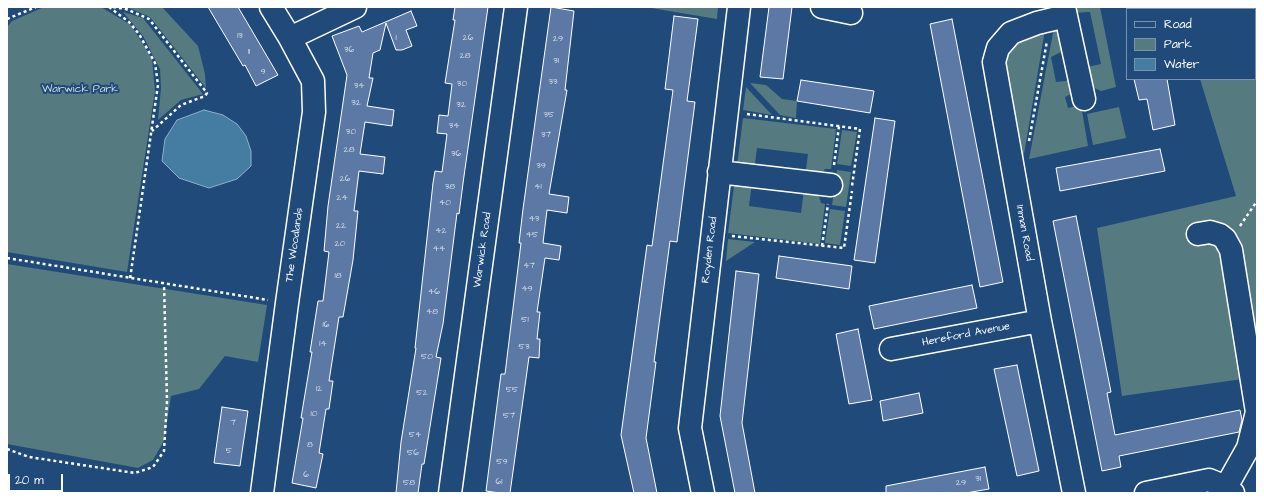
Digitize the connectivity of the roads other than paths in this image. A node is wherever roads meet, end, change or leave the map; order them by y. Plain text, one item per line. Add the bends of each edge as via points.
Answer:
1 (271, 7) edge
2 (355, 7) edge
3 (516, 7) edge
4 (739, 7) edge
5 (822, 7) edge
6 (851, 12) dead end
7 (1059, 15) edge
8 (290, 38) junction
9 (1084, 99) dead end
10 (719, 172) junction
11 (831, 185) dead end
12 (1198, 234) dead end
13 (1040, 321) junction
14 (891, 349) dead end
15 (1229, 490) edge
16 (262, 493) edge
17 (450, 493) edge
18 (703, 493) edge
19 (1074, 493) edge
20 (1146, 493) edge

1 - 8 street, The Woodlands
2 - 8 street
3 - 17 street, Warwick Road
4 - 10 street, Royden Road
5 - 6 street
7 - 9 street
7 - 13 street, Inman Road via 1010,33 998,48 994,62
8 - 16 street, The Woodlands via 313,81 314,112
10 - 11 street
10 - 18 street, Royden Road via 690,428
12 - 15 street via 1210,232 1220,235 1230,250 1257,412 1248,448
13 - 14 street, Hereford Avenue
13 - 19 street, Inman Road
15 - 20 street via 1209,480

